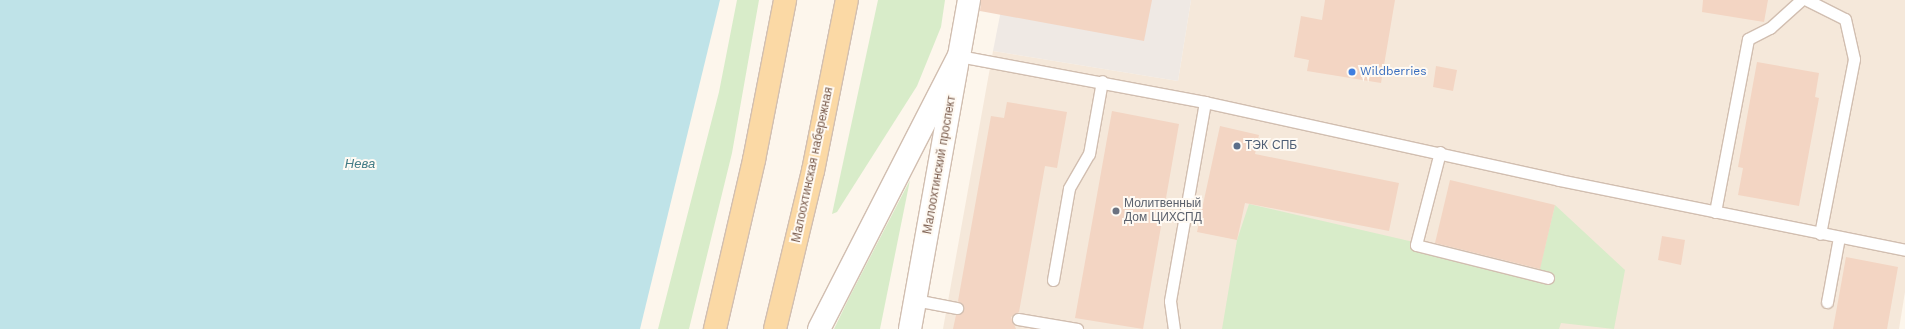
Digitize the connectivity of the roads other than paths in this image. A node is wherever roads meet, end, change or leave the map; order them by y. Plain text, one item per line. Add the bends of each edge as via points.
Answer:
1 (785, 0) edge
2 (847, 0) edge
3 (969, 0) edge
4 (1801, 0) edge
5 (1807, 0) edge
6 (959, 56) junction
7 (1102, 81) junction
8 (1205, 102) junction
9 (1440, 152) junction
10 (1715, 212) junction
11 (1820, 234) junction
12 (1839, 237) junction
13 (1905, 250) edge
14 (1548, 278) dead end
15 (1052, 280) dead end
16 (915, 300) junction
17 (1827, 302) dead end
18 (957, 308) dead end
19 (1018, 319) dead end
20 (715, 329) edge
21 (775, 329) edge
22 (818, 329) edge
23 (910, 329) edge
24 (1077, 329) edge
25 (1174, 329) edge

1 - 20 main road via 754,160
2 - 21 main road, Малоохтинская набережная via 813,171
3 - 6 main road, Малоохтинский проспект
4 - 10 lane via 1770,28 1748,39
5 - 11 lane via 1845,19 1854,59
6 - 7 lane
6 - 16 main road, Малоохтинский проспект
6 - 22 main road
7 - 8 lane
7 - 15 lane via 1089,154 1069,188
8 - 9 lane
8 - 25 lane via 1170,301
9 - 10 lane
9 - 14 lane via 1416,245
10 - 11 lane
11 - 12 lane
12 - 13 lane
12 - 17 lane
16 - 18 lane
16 - 23 main road, Малоохтинский проспект
19 - 24 lane

